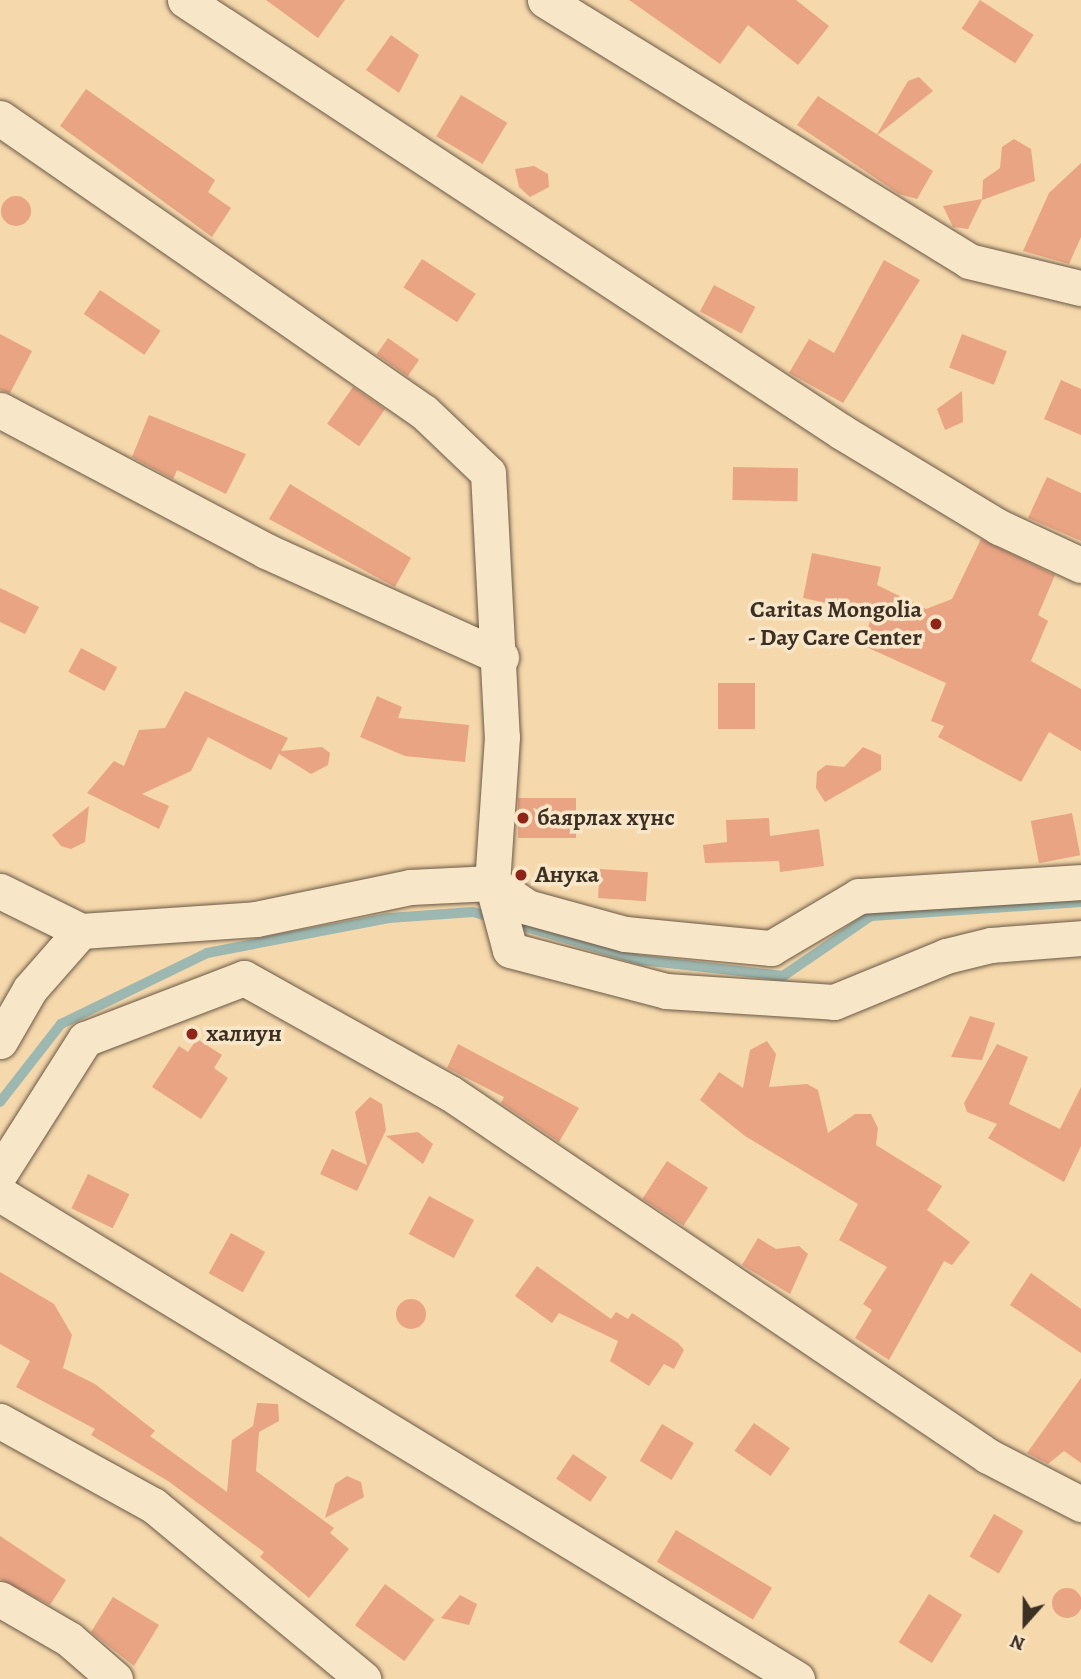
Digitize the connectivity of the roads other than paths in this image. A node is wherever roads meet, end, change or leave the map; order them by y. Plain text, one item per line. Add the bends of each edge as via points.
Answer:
1 (185, 0) edge
2 (545, 0) edge
3 (0, 118) edge
4 (1081, 288) edge
5 (0, 410) edge
6 (1081, 565) edge
7 (501, 657) junction
8 (1081, 882) edge
9 (0, 891) edge
10 (498, 908) junction
11 (81, 931) junction
12 (1081, 938) edge
13 (0, 1041) edge
14 (0, 1173) edge
15 (0, 1194) edge
16 (0, 1420) edge
17 (1081, 1504) edge
18 (0, 1599) edge
19 (115, 1679) edge
20 (363, 1679) edge
21 (797, 1679) edge

1 - 6 street via 842,432 999,527
2 - 4 street via 969,261
3 - 7 street via 424,412 488,473
5 - 7 street via 266,551
7 - 10 street
8 - 10 street via 859,896 771,948 625,934 527,907
9 - 11 street
10 - 11 street via 410,887 256,919
10 - 12 street via 510,950 666,991 834,1002 946,956 991,945
11 - 13 street via 30,989
14 - 17 street via 85,1039 244,978 450,1093 988,1456
15 - 21 street
16 - 20 street via 153,1504
18 - 19 street via 69,1639

